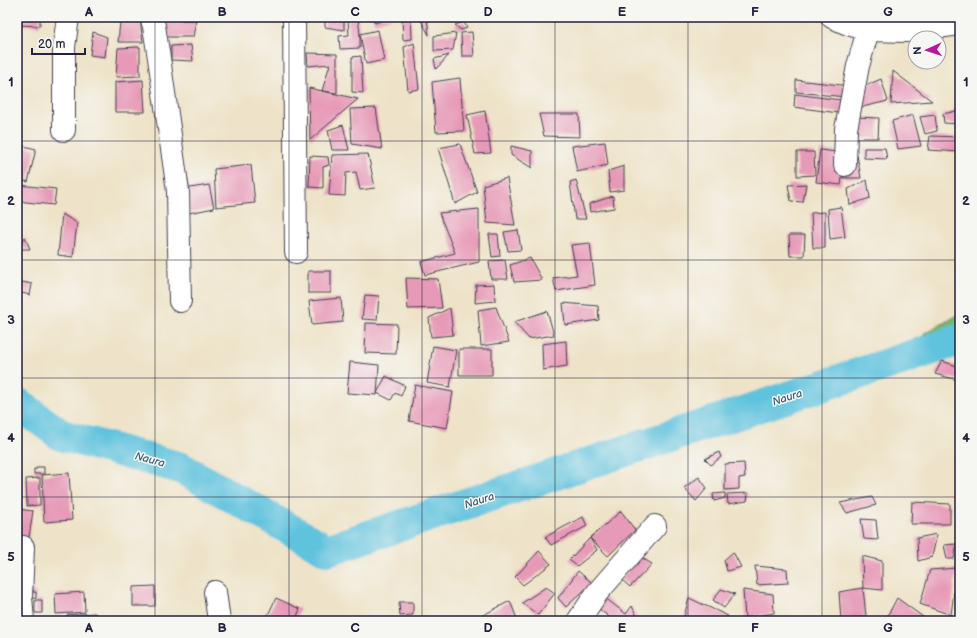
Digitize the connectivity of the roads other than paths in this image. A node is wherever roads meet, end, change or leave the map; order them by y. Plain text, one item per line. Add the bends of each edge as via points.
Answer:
1 (68, 17) edge
2 (151, 17) edge
3 (294, 17) edge
4 (832, 17) edge
5 (960, 24) edge
6 (868, 30) junction
7 (64, 130) dead end
8 (845, 164) dead end
9 (296, 252) dead end
10 (180, 301) dead end
11 (655, 526) dead end
12 (23, 547) dead end
13 (215, 592) dead end
14 (22, 621) edge
15 (219, 621) edge
16 (578, 621) edge

1 - 7 street via 64,47
2 - 10 street via 178,191
3 - 9 street
4 - 6 street
5 - 6 street via 907,31
6 - 8 street via 846,129
11 - 16 street via 597,593
12 - 14 street
13 - 15 street

